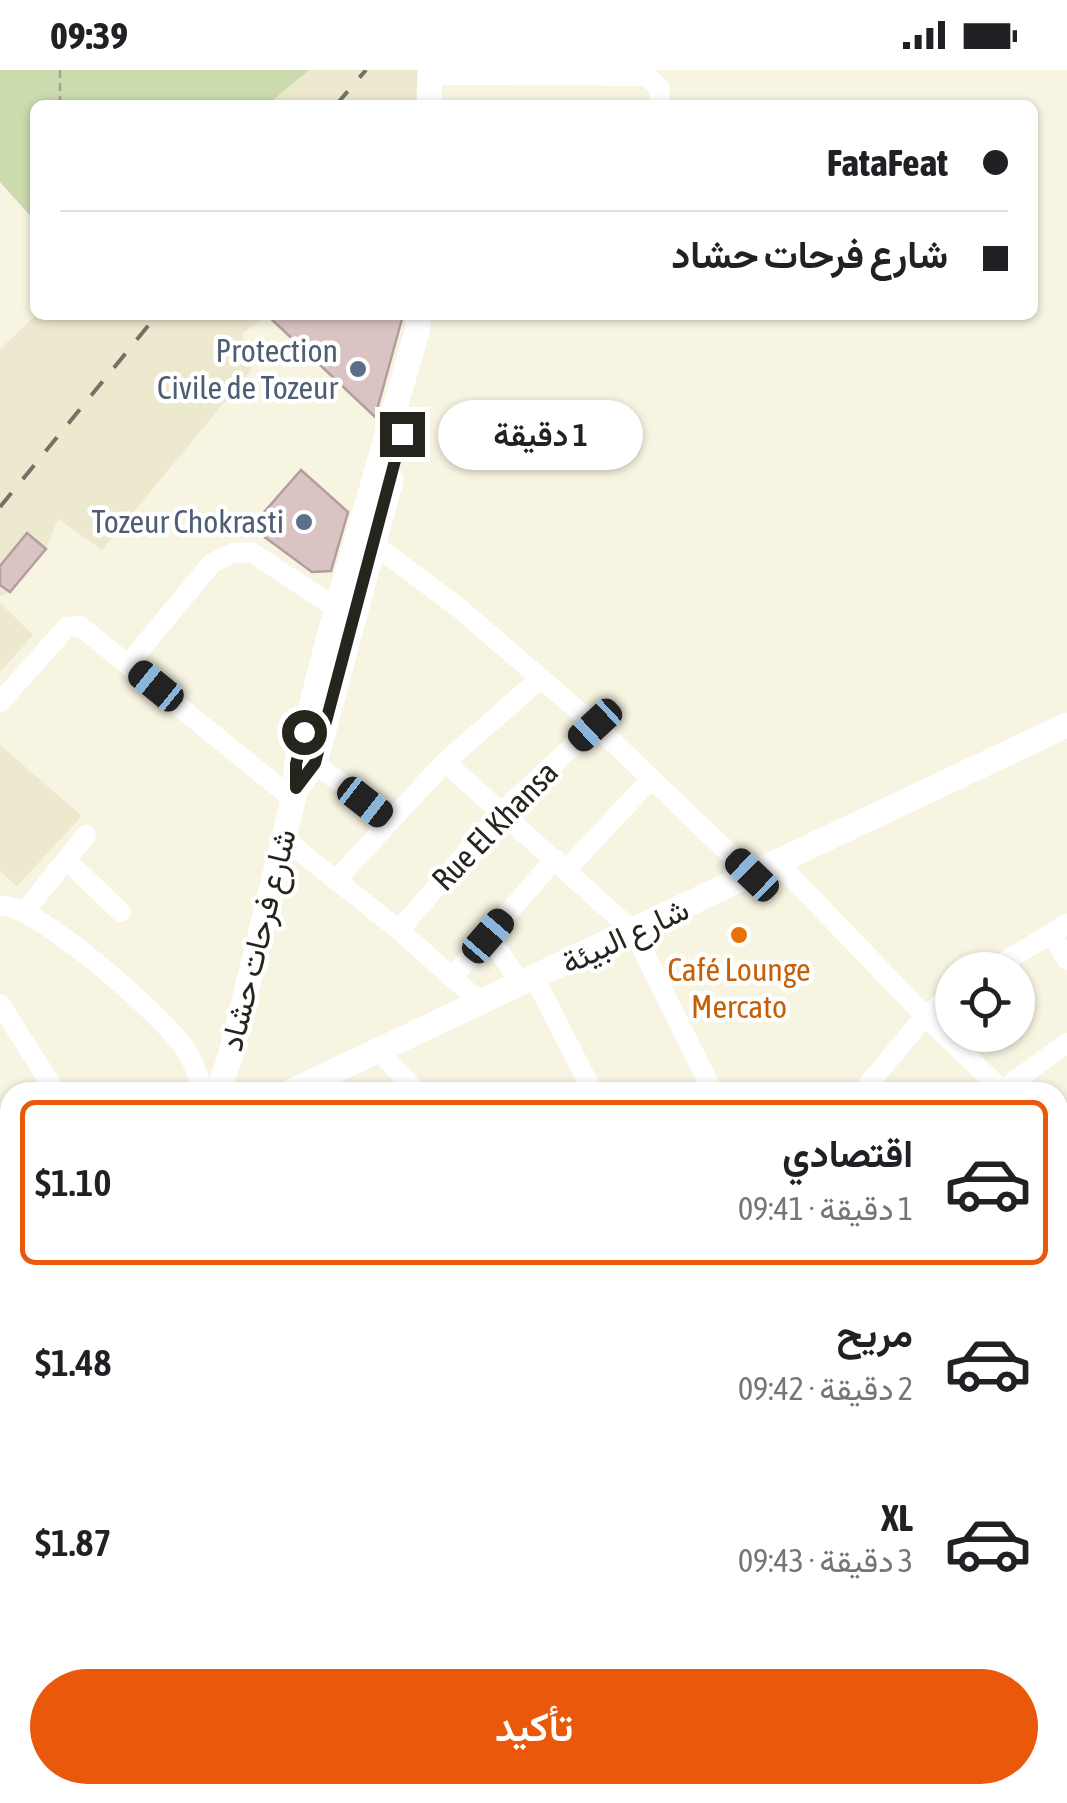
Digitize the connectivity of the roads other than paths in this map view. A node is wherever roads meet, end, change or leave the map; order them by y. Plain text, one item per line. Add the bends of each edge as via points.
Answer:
1 (438, 72) edge
2 (430, 100) edge
3 (440, 100) edge
4 (659, 100) edge
5 (418, 320) edge
6 (431, 320) edge
7 (366, 538) junction
8 (336, 608) junction
9 (338, 640) junction
10 (129, 664) junction
11 (541, 678) junction
12 (0, 702) edge
13 (595, 725) junction
14 (1067, 725) edge
15 (445, 762) junction
16 (315, 763) junction
17 (652, 779) junction
18 (294, 794) junction
19 (501, 813) junction
20 (390, 821) junction
21 (86, 835) dead end
22 (284, 838) junction
23 (66, 860) junction
24 (778, 863) junction
25 (561, 864) junction
26 (752, 875) junction
27 (337, 879) junction
28 (8, 905) edge
29 (121, 912) dead end
30 (1059, 929) edge
31 (399, 930) junction
32 (634, 932) junction
33 (488, 936) junction
34 (1021, 952) edge
35 (1067, 960) edge
36 (453, 976) junction
37 (529, 982) junction
38 (481, 1003) junction
39 (0, 1004) edge
40 (935, 1008) edge
41 (925, 1016) junction
42 (1067, 1043) edge
43 (378, 1050) junction
44 (50, 1082) edge
45 (200, 1082) edge
46 (221, 1082) edge
47 (311, 1082) edge
48 (408, 1082) edge
49 (582, 1082) edge
50 (708, 1082) edge
51 (870, 1082) edge
52 (994, 1082) edge
53 (1015, 1082) edge

1 - 2 main road
1 - 3 main road
1 - 4 street via 646,76 658,84
5 - 7 main road, شارع فرحات حشاد
6 - 7 main road, شارع فرحات حشاد
7 - 8 main road, شارع فرحات حشاد
7 - 9 main road, شارع فرحات حشاد
7 - 11 street
8 - 9 main road, شارع فرحات حشاد
8 - 10 street via 250,552 233,553 212,562
9 - 16 main road, شارع فرحات حشاد
9 - 18 main road, شارع فرحات حشاد via 296,764
10 - 12 street via 80,626 67,626
10 - 18 street
11 - 13 street
11 - 15 street
13 - 17 street
13 - 19 street, Rue El Khansa
14 - 24 main road, شارع البيئة
15 - 19 street
15 - 20 street
16 - 18 main road, شارع فرحات حشاد
16 - 20 street
17 - 25 street
17 - 26 street
18 - 22 main road, شارع فرحات حشاد
19 - 25 street
19 - 31 street, Rue El Khansa
20 - 27 street
21 - 23 street
22 - 27 street
22 - 46 main road, شارع فرحات حشاد
23 - 28 street
23 - 29 street
24 - 26 main road, شارع البيئة
24 - 41 street
25 - 32 street
25 - 33 street
26 - 32 main road, شارع البيئة
27 - 31 street
28 - 45 street via 92,960 168,1027
30 - 34 street
30 - 35 street
31 - 36 street
32 - 37 main road, شارع البيئة
32 - 50 street
33 - 36 street
33 - 37 street
36 - 38 street
37 - 38 main road, شارع البيئة
37 - 49 street
38 - 43 main road, شارع البيئة
39 - 44 street
40 - 41 street
41 - 51 street
41 - 52 street
42 - 53 street
43 - 47 main road, شارع البيئة
43 - 48 street

